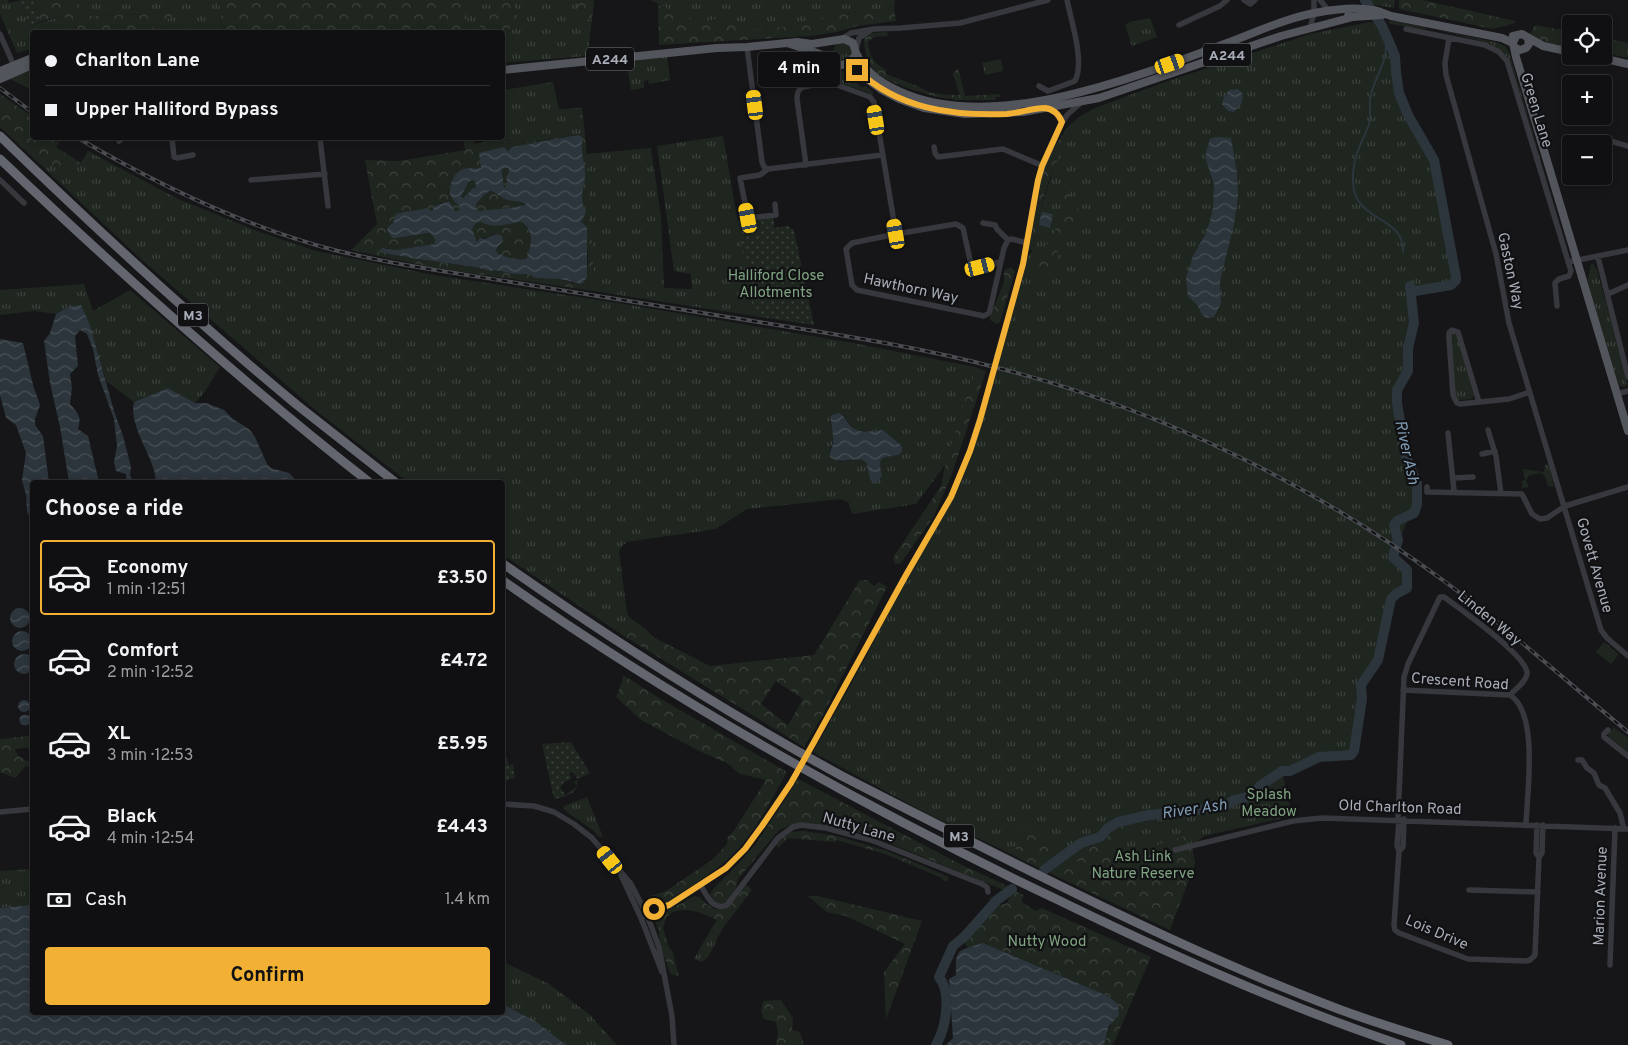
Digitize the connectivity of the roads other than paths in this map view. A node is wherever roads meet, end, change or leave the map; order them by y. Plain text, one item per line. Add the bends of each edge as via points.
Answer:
1 (1048, 0) edge
2 (1067, 0) edge
3 (1227, 0) edge
4 (1244, 0) edge
5 (1255, 0) edge
6 (1314, 0) edge
7 (1320, 0) edge
8 (1039, 1) edge
9 (1329, 11) junction
10 (1314, 13) junction
11 (1372, 13) junction
12 (1353, 17) junction
13 (1433, 24) junction
14 (1179, 25) dead end
15 (1310, 28) junction
16 (874, 29) junction
17 (1406, 29) dead end
18 (0, 34) edge
19 (1432, 34) junction
20 (1449, 38) junction
21 (1528, 38) junction
22 (839, 40) junction
23 (1514, 42) junction
24 (790, 44) junction
25 (1543, 46) junction
26 (747, 47) junction
27 (1525, 49) junction
28 (1562, 50) edge
29 (856, 52) junction
30 (831, 58) junction
31 (30, 59) edge
32 (1612, 60) edge
33 (1628, 64) edge
34 (847, 65) junction
35 (1519, 65) junction
36 (30, 66) edge
37 (1, 70) edge
38 (505, 70) edge
39 (13, 71) junction
40 (794, 78) dead end
41 (0, 79) edge
42 (1039, 86) dead end
43 (803, 87) junction
44 (1055, 98) junction
45 (1082, 102) junction
46 (1066, 104) junction
47 (1046, 108) junction
48 (1068, 114) junction
49 (1062, 122) junction
50 (0, 136) edge
51 (172, 140) edge
52 (320, 140) edge
53 (1612, 142) edge
54 (1628, 146) edge
55 (934, 147) dead end
56 (193, 155) dead end
57 (882, 155) junction
58 (0, 160) edge
59 (806, 165) junction
60 (1042, 166) junction
61 (768, 169) junction
62 (324, 174) junction
63 (0, 180) edge
64 (251, 180) dead end
65 (24, 203) dead end
66 (775, 204) dead end
67 (328, 206) dead end
68 (984, 223) dead end
69 (896, 234) junction
70 (1008, 240) junction
71 (1027, 243) junction
72 (1628, 250) edge
73 (1598, 257) junction
74 (1577, 261) junction
75 (1000, 262) junction
76 (1568, 262) junction
77 (1628, 285) edge
78 (1608, 294) junction
79 (1557, 306) dead end
80 (1628, 378) edge
81 (1628, 391) edge
82 (1530, 392) junction
83 (1617, 394) junction
84 (1479, 402) junction
85 (1488, 430) dead end
86 (1628, 431) edge
87 (1448, 433) dead end
88 (1495, 451) junction
89 (1482, 454) dead end
90 (1474, 476) dead end
91 (1454, 478) junction
92 (367, 480) edge
93 (392, 480) edge
94 (1427, 487) dead end
95 (1628, 487) edge
96 (1454, 491) junction
97 (1501, 494) junction
98 (1565, 506) junction
99 (505, 565) edge
100 (505, 582) edge
101 (1628, 656) edge
102 (1403, 690) junction
103 (1510, 694) junction
104 (1608, 730) dead end
105 (1628, 756) edge
106 (1578, 760) dead end
107 (505, 804) edge
108 (30, 809) edge
109 (0, 812) edge
110 (1400, 819) junction
111 (1526, 824) junction
112 (1540, 825) junction
113 (1615, 828) junction
114 (1626, 829) edge
115 (1175, 850) dead end
116 (701, 886) junction
117 (1469, 890) dead end
118 (988, 892) dead end
119 (1538, 892) junction
120 (644, 917) junction
121 (1610, 965) dead end
122 (674, 1045) edge
123 (1401, 1045) edge
124 (1448, 1045) edge

1 - 8 street
2 - 42 street via 1077,46 1077,77 1075,81 1052,90
3 - 14 street
4 - 5 street via 1250,4
6 - 10 street
7 - 9 street
8 - 16 street via 948,25
9 - 10 main road, A244
9 - 11 main road, A244
9 - 12 main road via 1333,16
10 - 15 street
10 - 44 main road, A244 via 1123,80
11 - 12 main road, A244
11 - 13 main road, A244
12 - 15 main road, A244
13 - 19 street
13 - 23 main road, A244
15 - 45 main road, A244
16 - 22 street via 852,33
16 - 29 street via 859,38
17 - 19 street, Green Lane
18 - 39 street
19 - 20 street, Green Lane
20 - 76 street, Green Lane via 1489,47 1507,61
20 - 82 street, Gaston Way via 1446,75 1496,254 1508,323
21 - 23 main road via 1522,34
21 - 25 main road
21 - 27 main road via 1529,44
22 - 24 main road, A244
22 - 29 main road via 849,40
22 - 30 main road via 831,48
23 - 27 main road via 1520,50
23 - 35 main road, Green Lane
24 - 26 main road, A244
24 - 30 main road, A244
25 - 27 main road
25 - 28 main road
26 - 38 main road, A244
26 - 61 street via 762,162
27 - 35 main road, Green Lane
29 - 34 main road
29 - 44 main road, A244 via 866,70 878,79 926,101 985,106
30 - 34 main road via 839,65
31 - 39 main road
32 - 33 main road
34 - 47 main road, A244 via 890,94 936,110 1007,114
35 - 74 main road, Green Lane
36 - 39 main road
37 - 39 main road
39 - 41 main road
40 - 43 street
43 - 57 street via 829,82 870,96 874,102
43 - 59 street via 798,91 797,99
44 - 46 street via 1063,98
45 - 46 main road, A244
45 - 48 street
46 - 47 main road, A244
46 - 48 street
47 - 49 street via 1058,114
48 - 49 street
49 - 60 street
50 - 93 highway, M3 via 192,314
51 - 56 street via 174,157
52 - 62 street
53 - 54 street
55 - 60 street via 938,157 1007,150
57 - 59 street
57 - 69 street
58 - 92 highway, M3 via 125,277 272,404
59 - 61 street
60 - 71 street
61 - 66 street via 760,176 740,178 748,218 776,217
62 - 64 street
62 - 67 street
63 - 65 street
68 - 70 street via 995,225
69 - 75 street, Hawthorn Way via 959,225 974,265 980,267
69 - 75 street, Hawthorn Way via 848,246 846,252 854,288 984,316 990,310
70 - 71 street
70 - 75 street, Hawthorn Way
71 - 116 street, bridge via 989,388 970,451 951,497 791,783 745,849
72 - 73 street
73 - 74 street
73 - 78 street
74 - 76 street
74 - 83 main road, Green Lane
76 - 79 street via 1570,275 1555,283
77 - 78 street
78 - 80 street
81 - 83 street
82 - 84 street
82 - 98 street, Gaston Way
83 - 86 main road, Green Lane
84 - 84 street via 1460,404 1454,401 1449,338 1452,330 1458,332
85 - 88 street
87 - 91 street
88 - 89 street
88 - 97 street
90 - 91 street
91 - 96 street
94 - 96 street via 1427,492
95 - 98 street, Govett Avenue
96 - 97 street
97 - 98 street via 1522,494 1532,514 1540,519
98 - 101 street, Govett Avenue via 1602,633
99 - 124 highway, M3 via 712,701 934,824 1058,886 1238,968 1342,1010
100 - 123 highway, M3 via 687,702 881,813 1195,965 1283,1002
102 - 103 street, Crescent Road
102 - 103 street, Linden Way via 1408,664 1438,599 1444,597 1484,627 1524,664 1526,678
102 - 110 street, Crescent Road
103 - 111 street, Crescent Road via 1517,700 1524,716 1529,740
104 - 105 street via 1604,737
106 - 114 street via 1582,760 1594,773 1599,785 1605,788
107 - 120 street via 534,806 554,812 592,838 631,884
108 - 109 street
110 - 111 street, Old Charlton Road
110 - 115 street, Old Charlton Road via 1293,821
110 - 119 street, Lois Drive via 1394,925 1398,932 1468,959 1526,961 1533,958 1537,950
111 - 112 street, Old Charlton Road
112 - 113 street, Old Charlton Road
112 - 119 street, Lois Drive via 1536,853 1539,857
113 - 114 street, Old Charlton Road
113 - 121 street, Marion Avenue
116 - 118 street, Nutty Lane via 713,904 718,907 727,904 778,838 793,827 802,825 871,840 982,884
116 - 120 street via 654,915
117 - 119 street
120 - 122 street via 660,947

